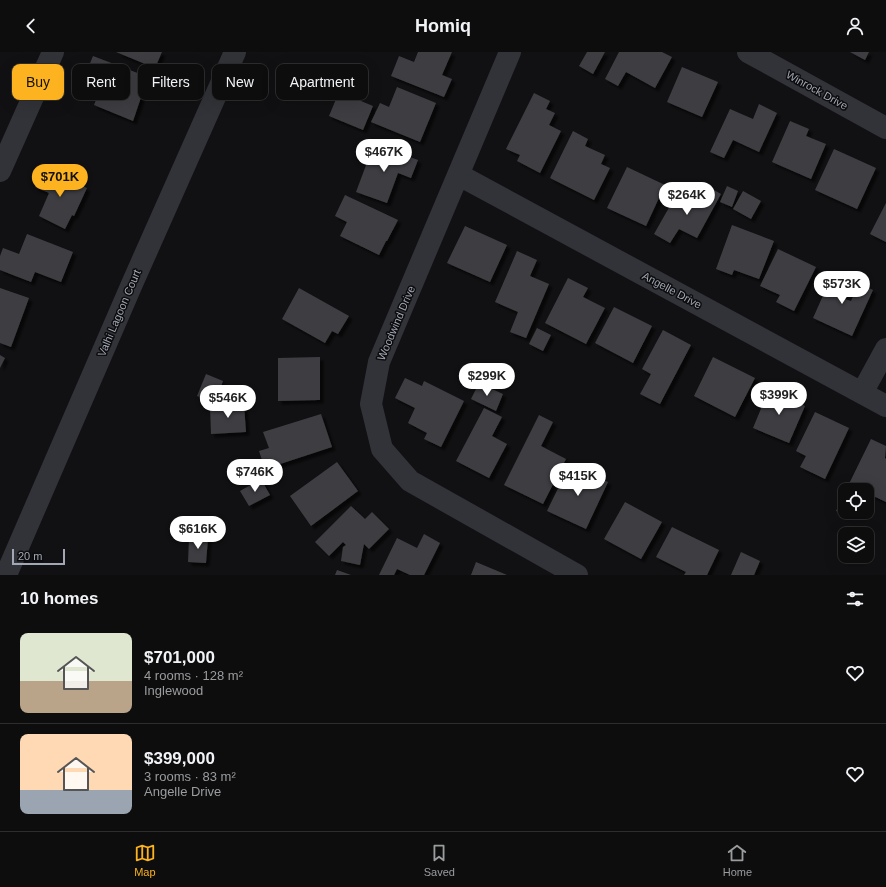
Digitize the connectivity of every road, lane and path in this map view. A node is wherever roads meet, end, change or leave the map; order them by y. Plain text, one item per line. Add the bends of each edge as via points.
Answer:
1 (53, 52) edge
2 (235, 52) edge
3 (510, 52) edge
4 (748, 52) edge
5 (886, 128) edge
6 (0, 172) edge
7 (458, 175) junction
8 (886, 349) edge
9 (862, 393) junction
10 (886, 406) edge
11 (575, 574) edge
12 (6, 575) edge

1 - 6 street
2 - 12 street, Valhi Lagoon Court
3 - 7 street, Woodwind Drive
4 - 5 street, Winrock Drive
7 - 9 street, Angelle Drive
7 - 11 street, Woodwind Drive via 379,362 371,404 382,449 410,481
8 - 9 street
9 - 10 street, Angelle Drive

